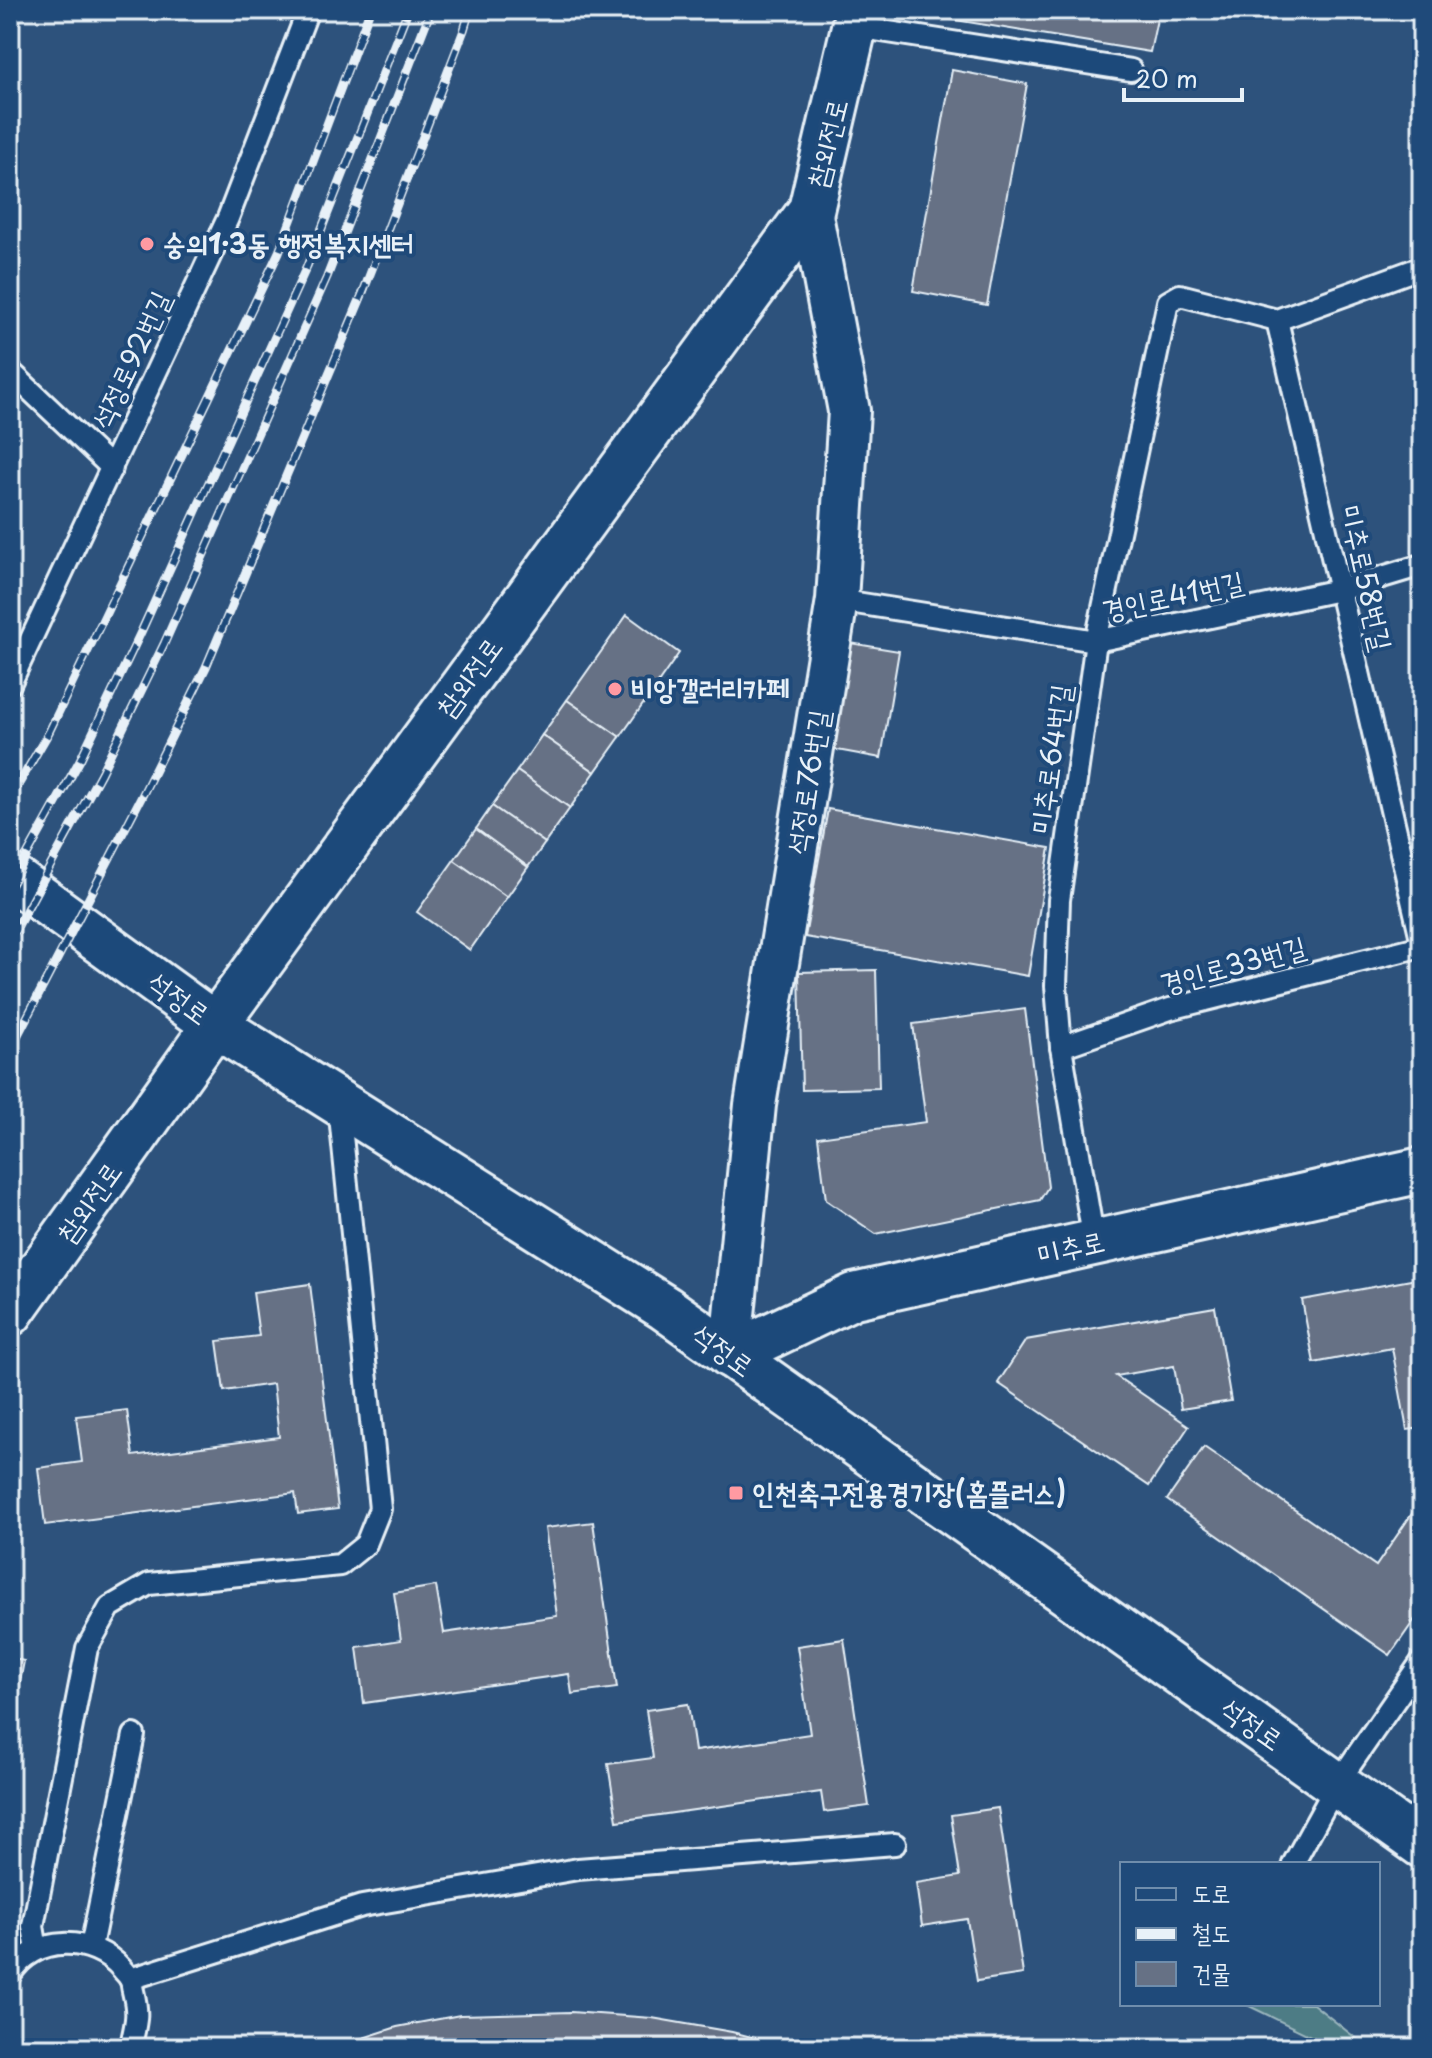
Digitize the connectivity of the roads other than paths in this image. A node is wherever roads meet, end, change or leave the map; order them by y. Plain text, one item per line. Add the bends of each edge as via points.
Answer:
1 (308, 10) edge
2 (857, 18) edge
3 (1131, 70) dead end
4 (811, 210) junction
5 (1422, 267) edge
6 (1277, 320) junction
7 (10, 371) edge
8 (112, 468) junction
9 (1422, 565) edge
10 (1339, 590) junction
11 (837, 600) junction
12 (1096, 641) junction
13 (10, 684) edge
14 (10, 876) edge
15 (1422, 944) edge
16 (215, 1025) junction
17 (1061, 1047) junction
18 (339, 1103) junction
19 (1422, 1170) edge
20 (1094, 1242) junction
21 (10, 1313) edge
22 (730, 1355) junction
23 (1422, 1661) edge
24 (134, 1735) dead end
25 (1337, 1784) junction
26 (895, 1844) dead end
27 (1422, 1845) edge
28 (1294, 1862) edge
29 (91, 1947) junction
30 (37, 1950) junction
31 (10, 1975) edge
32 (130, 1979) junction
33 (129, 2048) edge

1 - 8 lane, 석정로92번길 via 228,218
2 - 3 lane
2 - 4 main road, 참외전로
4 - 11 street, 석정로76번길 via 849,411
4 - 16 main road, 참외전로
5 - 6 lane
6 - 10 lane, 미추로58번길
6 - 12 lane, 미추로64번길 via 1180,295 1168,302
7 - 8 lane
8 - 13 lane, 석정로92번길
9 - 10 lane, 경인로41번길
10 - 12 lane, 경인로41번길
10 - 15 lane, 미추로58번길
11 - 12 lane, 경인로41번길
11 - 22 street, 석정로76번길 via 755,1105
12 - 17 lane, 미추로64번길 via 1059,900 1056,986
14 - 16 main road, 석정로
15 - 17 lane, 경인로33번길 via 1170,1009
16 - 18 main road, 석정로
16 - 21 main road, 참외전로
17 - 20 lane, 미추로64번길
18 - 22 main road, 석정로 via 665,1308
18 - 30 lane via 380,1509 366,1544 340,1565 149,1584 110,1607 87,1648 33,1926
19 - 20 main road, 미추로
20 - 22 main road, 미추로 via 854,1296
22 - 25 main road, 석정로
23 - 25 lane
24 - 29 lane
25 - 27 main road, 석정로
25 - 28 lane
26 - 32 lane via 578,1869 362,1906
29 - 30 lane via 64,1943
29 - 32 lane via 113,1959
30 - 31 lane
32 - 33 lane via 139,2012

